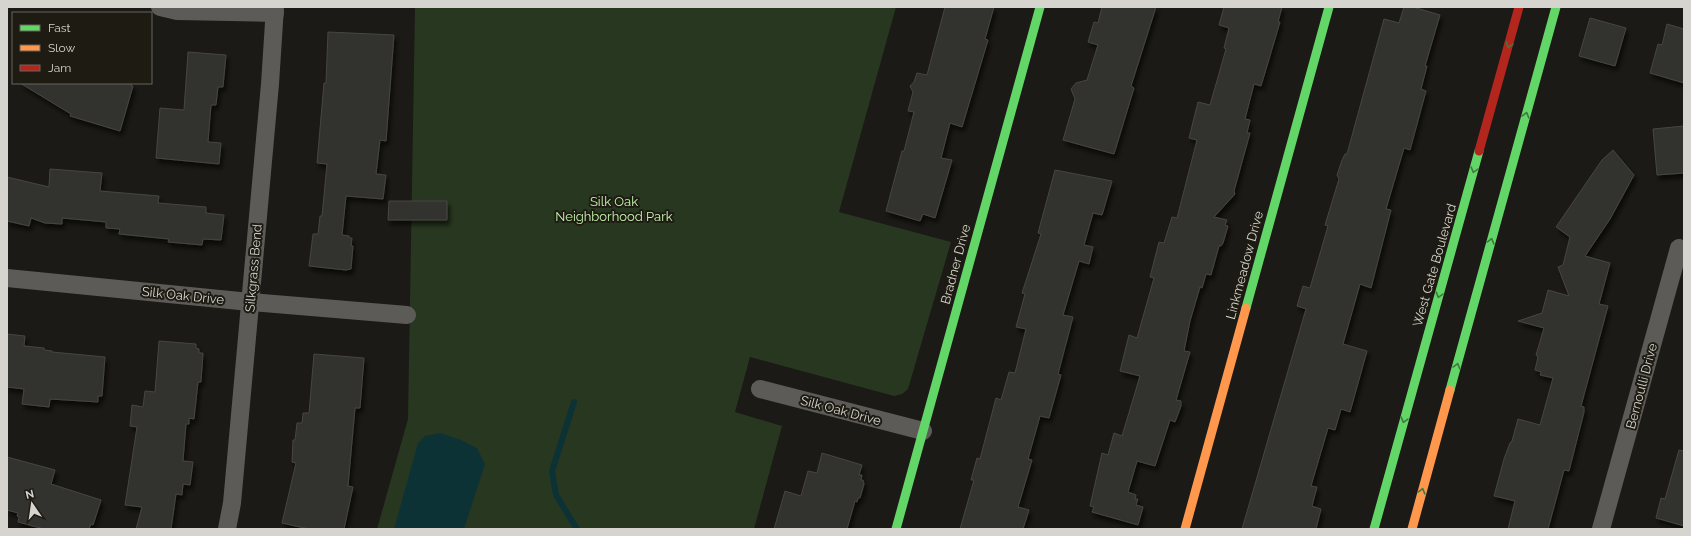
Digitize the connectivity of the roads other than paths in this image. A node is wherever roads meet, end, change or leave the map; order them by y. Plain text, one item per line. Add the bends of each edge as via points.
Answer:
1 (160, 7) edge
2 (1040, 7) edge
3 (1329, 7) edge
4 (1519, 7) edge
5 (1556, 7) edge
6 (275, 10) edge
7 (1684, 250) edge
8 (7, 278) edge
9 (250, 302) junction
10 (407, 315) dead end
11 (760, 389) dead end
12 (922, 431) junction
13 (227, 529) edge
14 (896, 529) edge
15 (1185, 529) edge
16 (1374, 529) edge
17 (1412, 529) edge
18 (1601, 529) edge

1 - 6 street via 177,11
2 - 12 street, Bradner Drive
3 - 15 street, Linkmeadow Drive
4 -> 16 street, West Gate Boulevard
17 -> 5 street
6 - 9 street, Silkgrass Bend
7 - 18 street, Bernoulli Drive via 1679,248
8 - 9 street, Silk Oak Drive
9 - 10 street, Silk Oak Drive
9 - 13 street, Silkgrass Bend via 232,503
11 - 12 street, Silk Oak Drive
12 - 14 street, Bradner Drive

